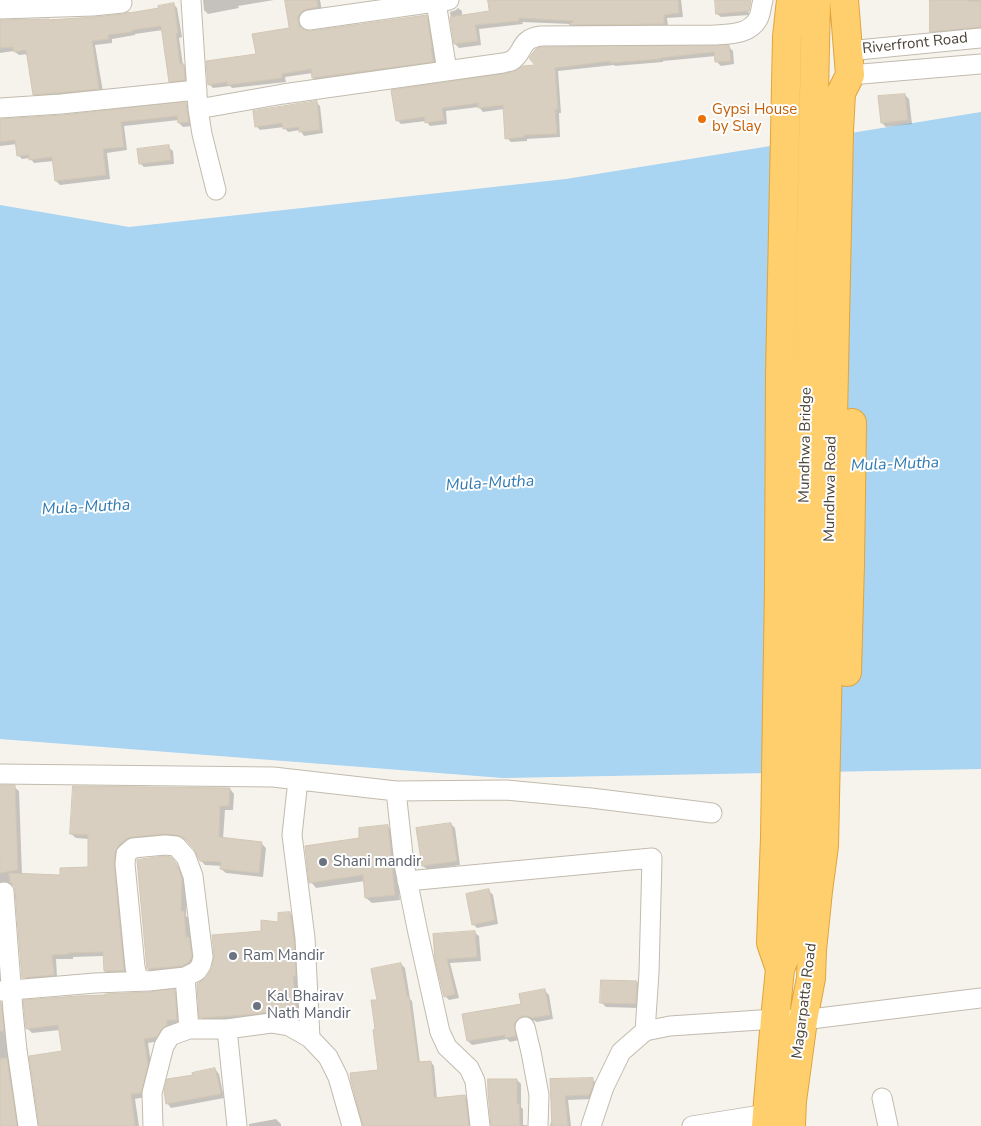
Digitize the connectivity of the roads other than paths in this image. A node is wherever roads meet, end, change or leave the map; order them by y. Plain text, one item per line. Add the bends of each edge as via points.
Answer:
1 (121, 0) edge
2 (190, 0) edge
3 (763, 0) edge
4 (790, 0) edge
5 (816, 0) edge
6 (844, 0) edge
7 (443, 1) edge
8 (2, 6) edge
9 (309, 20) dead end
10 (981, 38) edge
11 (849, 63) junction
12 (981, 64) edge
13 (448, 71) junction
14 (197, 90) junction
15 (0, 108) edge
16 (198, 109) junction
17 (216, 190) dead end
18 (0, 774) edge
19 (298, 780) junction
20 (396, 791) junction
21 (712, 813) dead end
22 (787, 841) junction
23 (832, 848) joint
24 (408, 881) junction
25 (4, 892) dead end
26 (185, 977) junction
27 (148, 981) junction
28 (6, 991) edge
29 (981, 998) edge
30 (775, 1019) junction
31 (803, 1020) junction
32 (525, 1027) dead end
33 (189, 1029) junction
34 (228, 1030) junction
35 (645, 1031) junction
36 (310, 1038) junction
37 (882, 1098) dead end
38 (767, 1120) edge
39 (346, 1125) edge
40 (28, 1126) edge
41 (154, 1126) edge
42 (237, 1126) edge
43 (480, 1126) edge
44 (538, 1126) edge
45 (591, 1126) edge
46 (692, 1126) edge
47 (791, 1126) edge
48 (888, 1126) edge

1 - 8 street via 122,3 93,6
2 - 14 street
3 - 13 street via 758,19 745,31 714,35 541,36 529,39 512,60
4 - 22 highway via 780,375 779,588
5 - 22 highway, Mundhwa Bridge
6 - 11 highway, Mundhwa Road
7 - 9 street
7 - 13 street
10 - 11 street, Riverfront Road
11 - 12 street, Riverfront Road
11 - 23 highway, Mundhwa Road via 858,92 848,130
13 - 16 street
14 - 15 street
14 - 16 street
16 - 17 street
18 - 19 street
19 - 20 street
19 - 36 street via 292,835 305,938
20 - 21 street via 506,790
20 - 24 street
22 - 30 highway via 790,945 780,969
23 - 31 highway, Magarpatta Road via 816,911 811,978
24 - 35 street via 652,858
24 - 43 street via 440,1032 447,1047 469,1068 475,1081
25 - 28 street
26 - 27 street
26 - 27 street via 198,971 203,957 192,876 186,857 176,846 165,844 133,848 126,854 135,967 141,980
26 - 33 street
27 - 28 street
28 - 40 street
29 - 31 street
30 - 31 street
30 - 35 street via 670,1026
30 - 38 highway, Magarpatta Road
31 - 47 highway, Magarpatta Road
32 - 44 street via 539,1095
33 - 34 street
33 - 41 street via 170,1036 164,1046 152,1093
34 - 36 street via 271,1023 290,1026
34 - 42 street
35 - 45 street via 620,1052
36 - 39 street via 328,1057 338,1077
37 - 48 street
38 - 46 street

